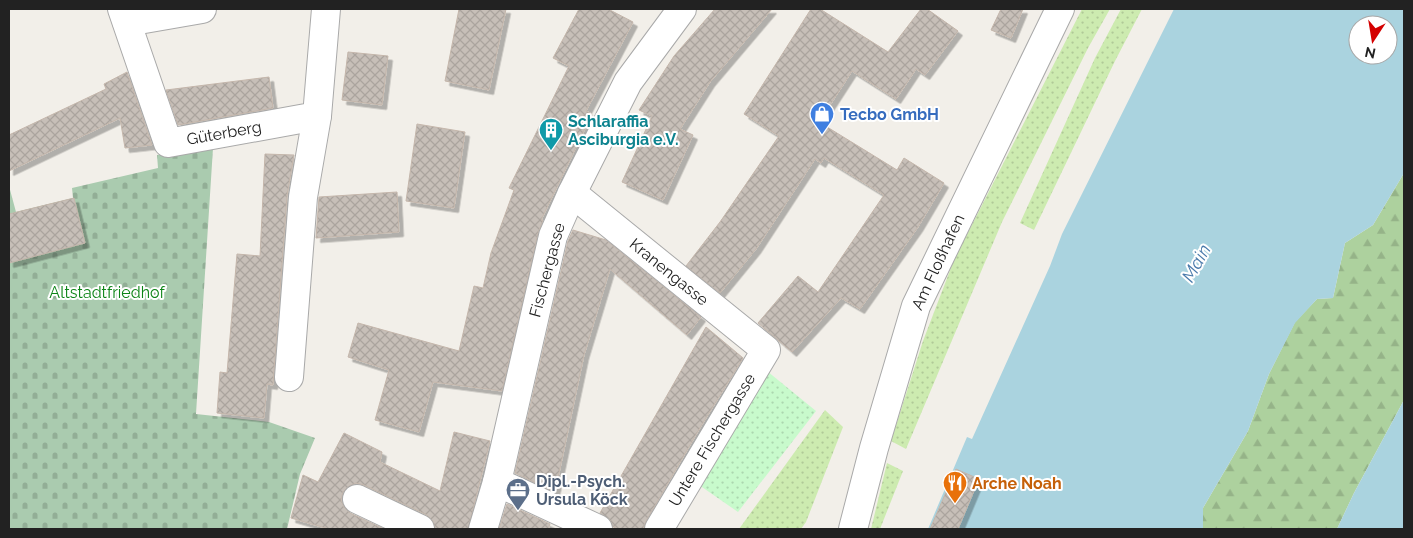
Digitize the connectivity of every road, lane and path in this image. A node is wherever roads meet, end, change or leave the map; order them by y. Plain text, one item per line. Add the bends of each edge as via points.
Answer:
1 (202, 9) edge
2 (326, 9) edge
3 (1060, 9) edge
4 (677, 10) edge
5 (125, 15) edge
6 (317, 116) junction
7 (572, 193) junction
8 (766, 350) joint
9 (289, 377) dead end
10 (497, 482) junction
11 (357, 499) dead end
12 (420, 529) edge
13 (483, 529) edge
14 (598, 529) edge
15 (658, 529) edge
16 (853, 529) edge

1 - 5 street, Güterberg
2 - 6 street
3 - 16 street, Am Floßhafen via 916,306
4 - 7 street, Fischergasse via 628,82
5 - 6 street, Güterberg via 168,143
6 - 9 street via 304,196
7 - 8 street, Kranengasse
7 - 10 street, Fischergasse via 553,236
8 - 15 street, Untere Fischergasse
10 - 13 street, Fischergasse
10 - 14 street
11 - 12 street

